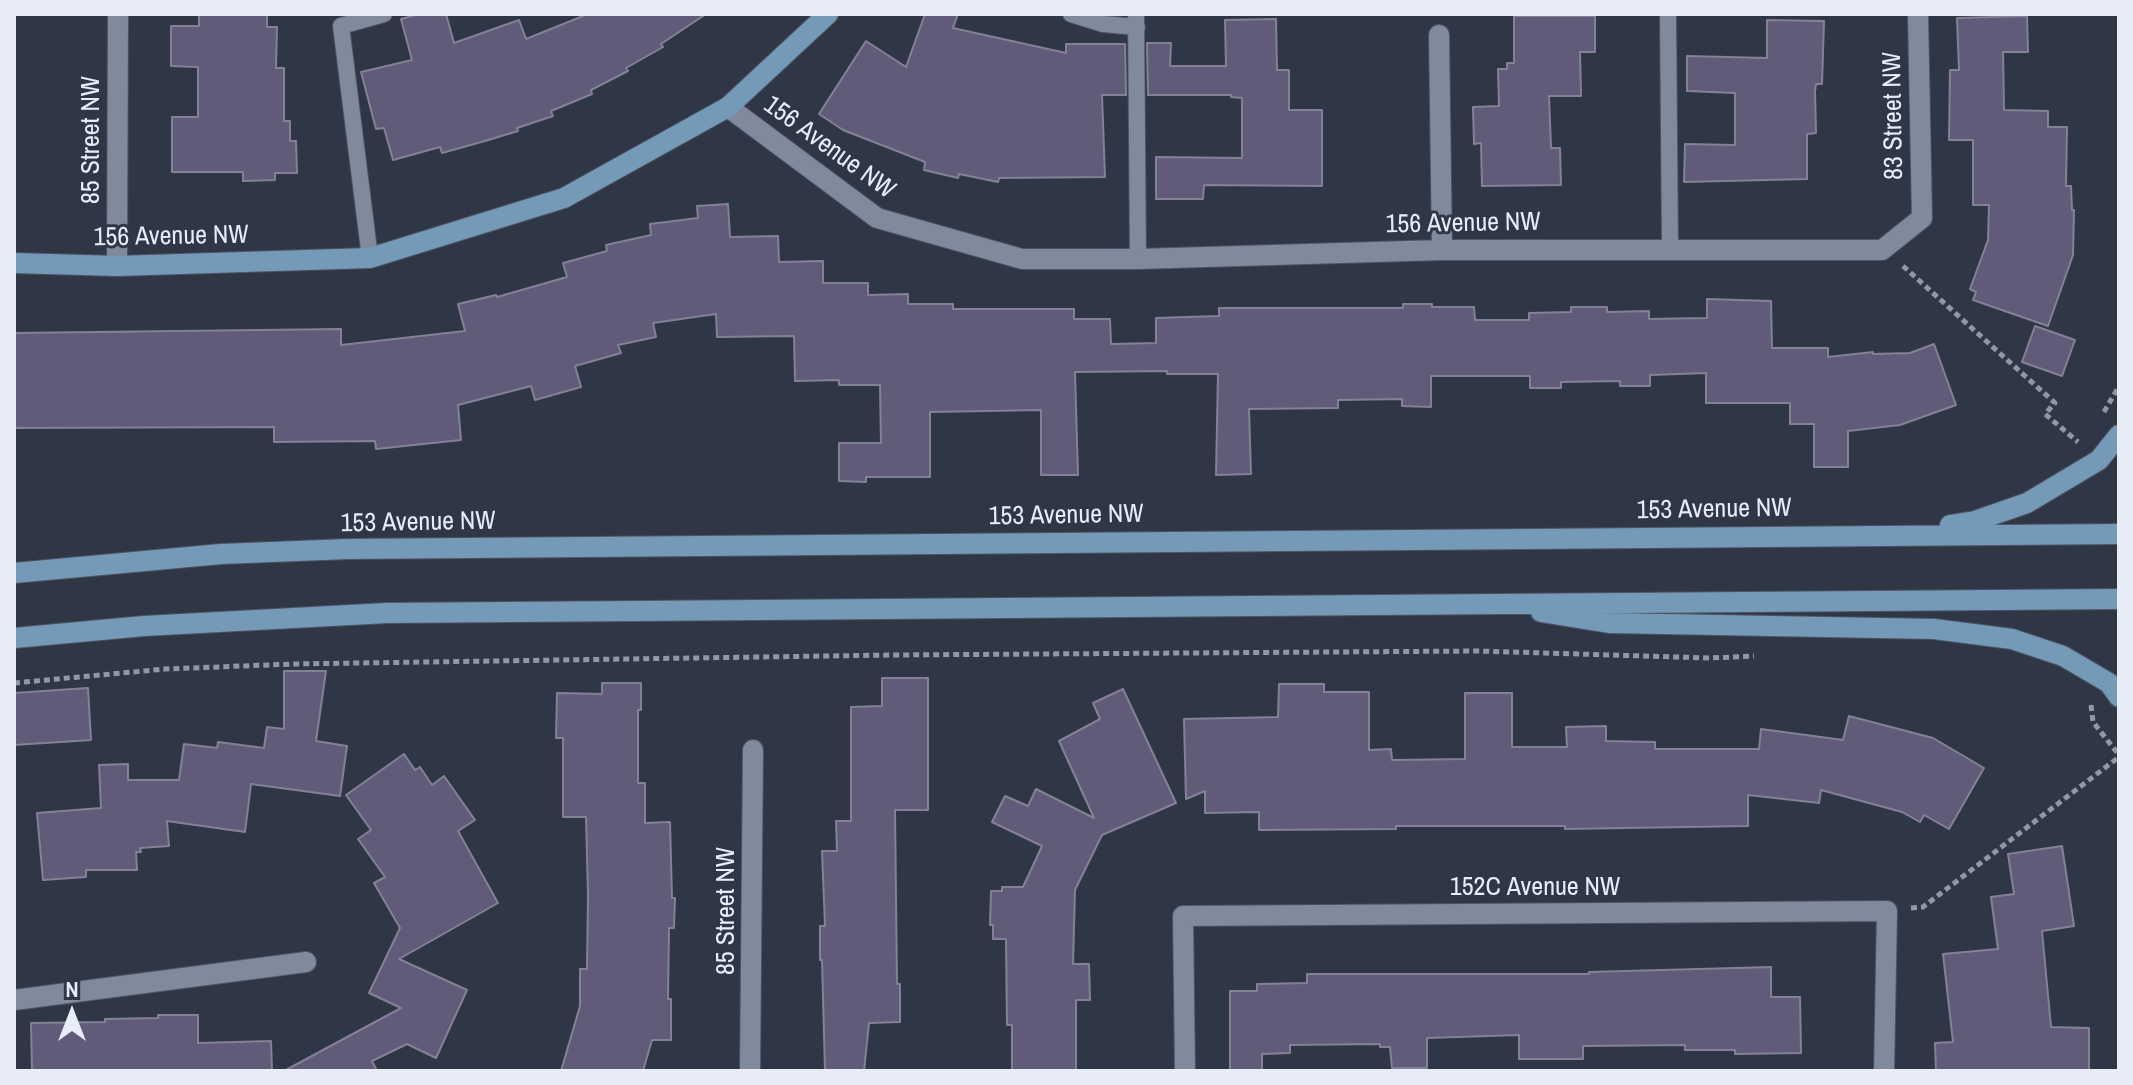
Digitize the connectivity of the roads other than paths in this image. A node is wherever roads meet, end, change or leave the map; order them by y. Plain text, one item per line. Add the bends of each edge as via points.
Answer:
1 (118, 14) edge
2 (384, 14) edge
3 (828, 14) edge
4 (1071, 14) edge
5 (1668, 14) edge
6 (1918, 14) edge
7 (1136, 21) edge
8 (1439, 35) dead end
9 (728, 107) junction
10 (1670, 248) junction
11 (1442, 250) junction
12 (1882, 250) joint
13 (370, 258) junction
14 (1138, 259) junction
15 (14, 263) edge
16 (117, 266) junction
17 (2119, 435) edge
18 (1890, 534) junction
19 (2119, 534) edge
20 (14, 573) edge
21 (2119, 599) edge
22 (1489, 603) junction
23 (14, 638) edge
24 (2119, 697) edge
25 (753, 750) dead end
26 (306, 962) dead end
27 (14, 1000) edge
28 (750, 1071) edge
29 (1185, 1071) edge
30 (1884, 1071) edge

1 - 16 street, 85 Street NW
2 - 13 lane via 341,26
3 - 9 main road
4 - 7 lane via 1103,24
5 - 10 lane
6 - 12 street, 83 Street NW via 1922,218
7 - 14 lane
8 - 11 street
9 - 13 main road, 156 Avenue NW via 564,198
9 - 14 street, 156 Avenue NW via 877,218 1022,259
10 - 11 street, 156 Avenue NW
10 - 12 street, 156 Avenue NW
11 - 14 street, 156 Avenue NW
13 - 16 main road, 156 Avenue NW
15 - 16 main road, 156 Avenue NW
17 - 18 main road via 2099,460 2027,503 1975,521
18 - 19 main road, 153 Avenue NW
18 - 20 main road, 153 Avenue NW via 348,549 221,554
21 - 22 main road
22 - 23 main road via 387,613
22 - 24 main road via 1609,623 1934,629 2012,639 2063,656 2109,683
25 - 28 street, 85 Street NW
26 - 27 street
29 - 30 street, 152C Avenue NW via 1183,916 1887,911

